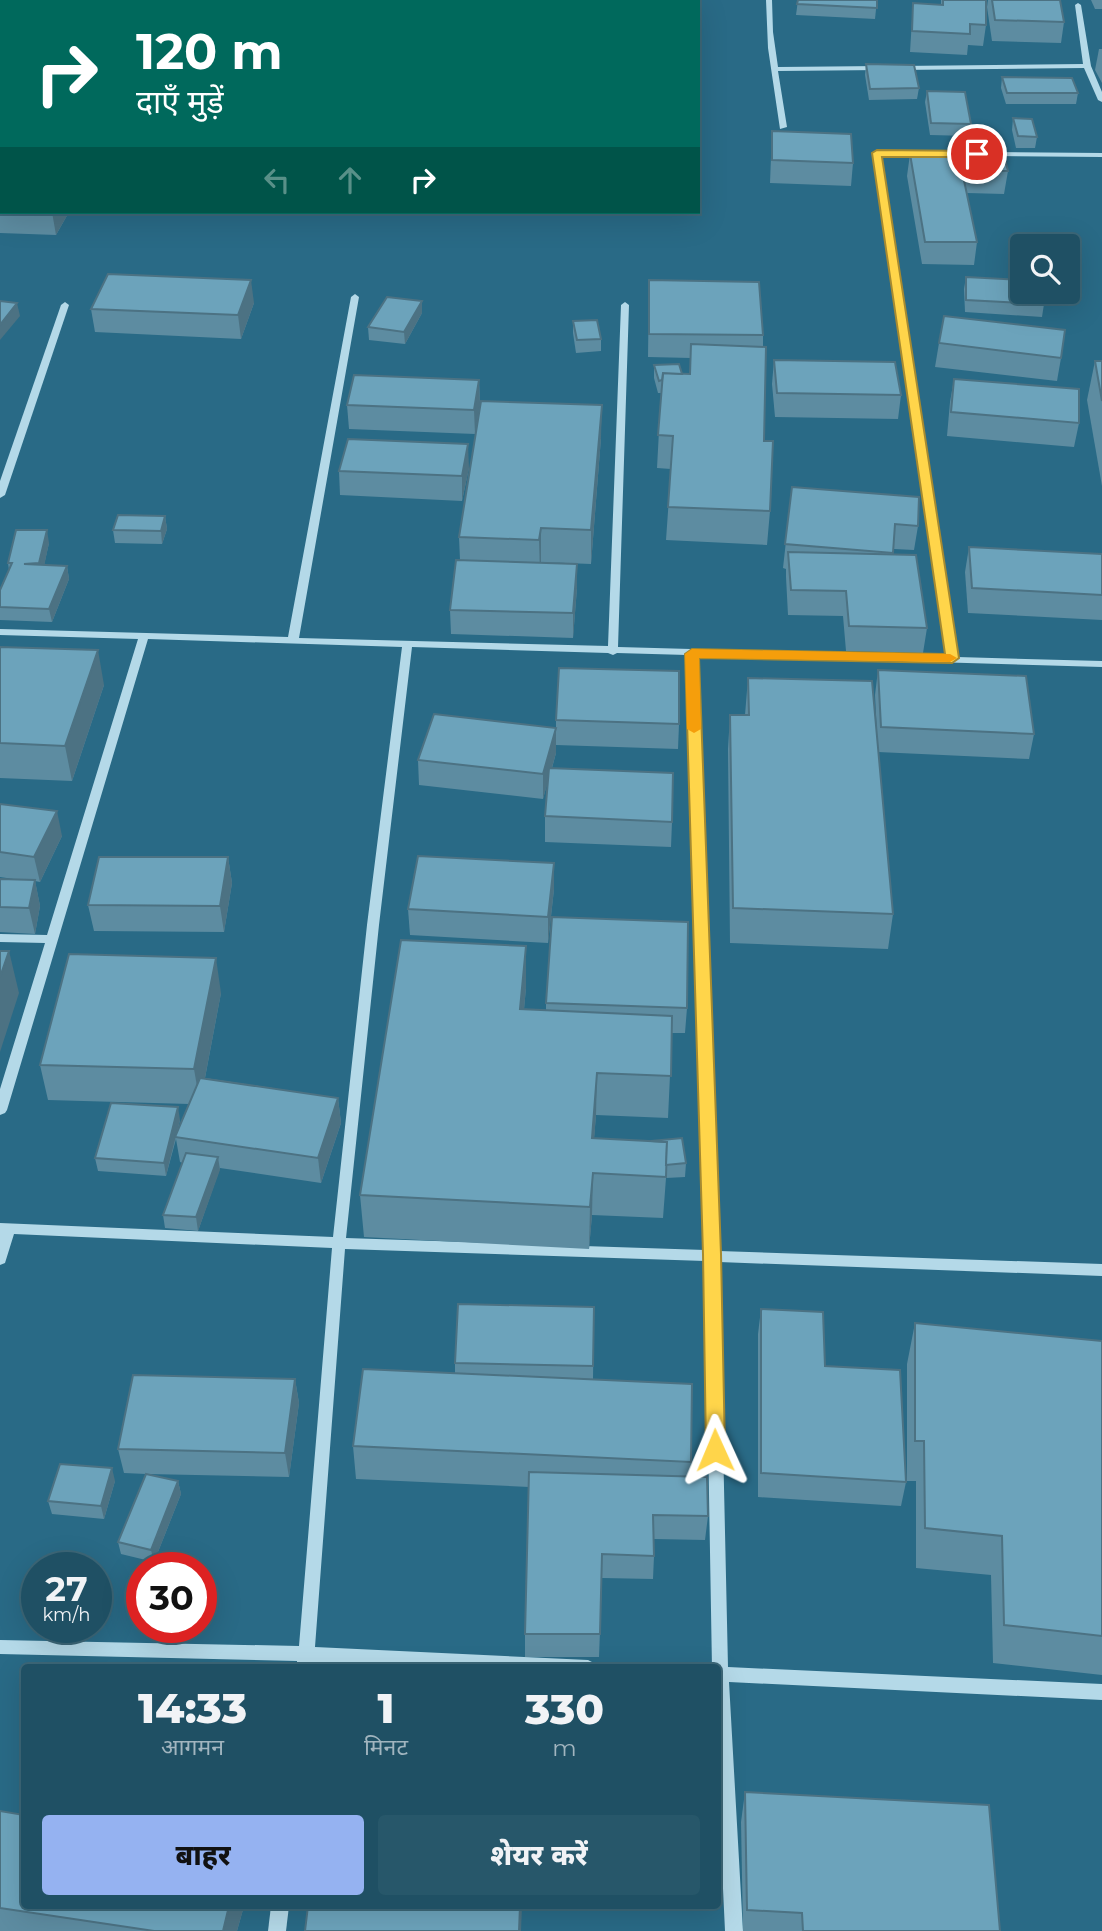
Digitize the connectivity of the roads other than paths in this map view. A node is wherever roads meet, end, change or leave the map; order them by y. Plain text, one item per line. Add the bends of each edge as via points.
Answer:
1 (769, 0) edge
2 (1078, 5) dead end
3 (1087, 66) junction
4 (776, 69) junction
5 (1102, 100) edge
6 (783, 127) dead end
7 (1102, 155) edge
8 (355, 297) dead end
9 (65, 305) dead end
10 (625, 305) dead end
11 (0, 495) edge
12 (0, 632) edge
13 (144, 637) junction
14 (293, 641) junction
15 (407, 645) junction
16 (613, 652) junction
17 (692, 654) junction
18 (952, 658) junction
19 (1102, 664) edge
20 (0, 938) edge
21 (52, 939) junction
22 (0, 1110) edge
23 (5, 1228) edge
24 (339, 1243) junction
25 (712, 1254) junction
26 (0, 1259) edge
27 (1102, 1270) edge
28 (0, 1647) edge
29 (306, 1661) edge
30 (427, 1664) edge
31 (719, 1664) edge
32 (721, 1674) edge
33 (1102, 1692) edge
34 (721, 1708) edge
35 (279, 1909) edge
36 (277, 1931) edge
37 (734, 1931) edge

1 - 4 street via 768,26
2 - 3 street
3 - 4 street
3 - 5 street
4 - 6 street
7 - 18 street via 877,153
8 - 14 street
9 - 11 street
10 - 16 street
12 - 13 street
13 - 14 street
13 - 21 street
14 - 15 street
15 - 16 street
15 - 24 street
16 - 17 street
17 - 18 street
17 - 25 street
18 - 19 street
20 - 21 street
21 - 22 street
23 - 24 street
23 - 26 street
24 - 25 street
24 - 29 street
25 - 27 street
25 - 31 street
28 - 29 street
29 - 30 street
32 - 33 street
34 - 37 street
35 - 36 street

